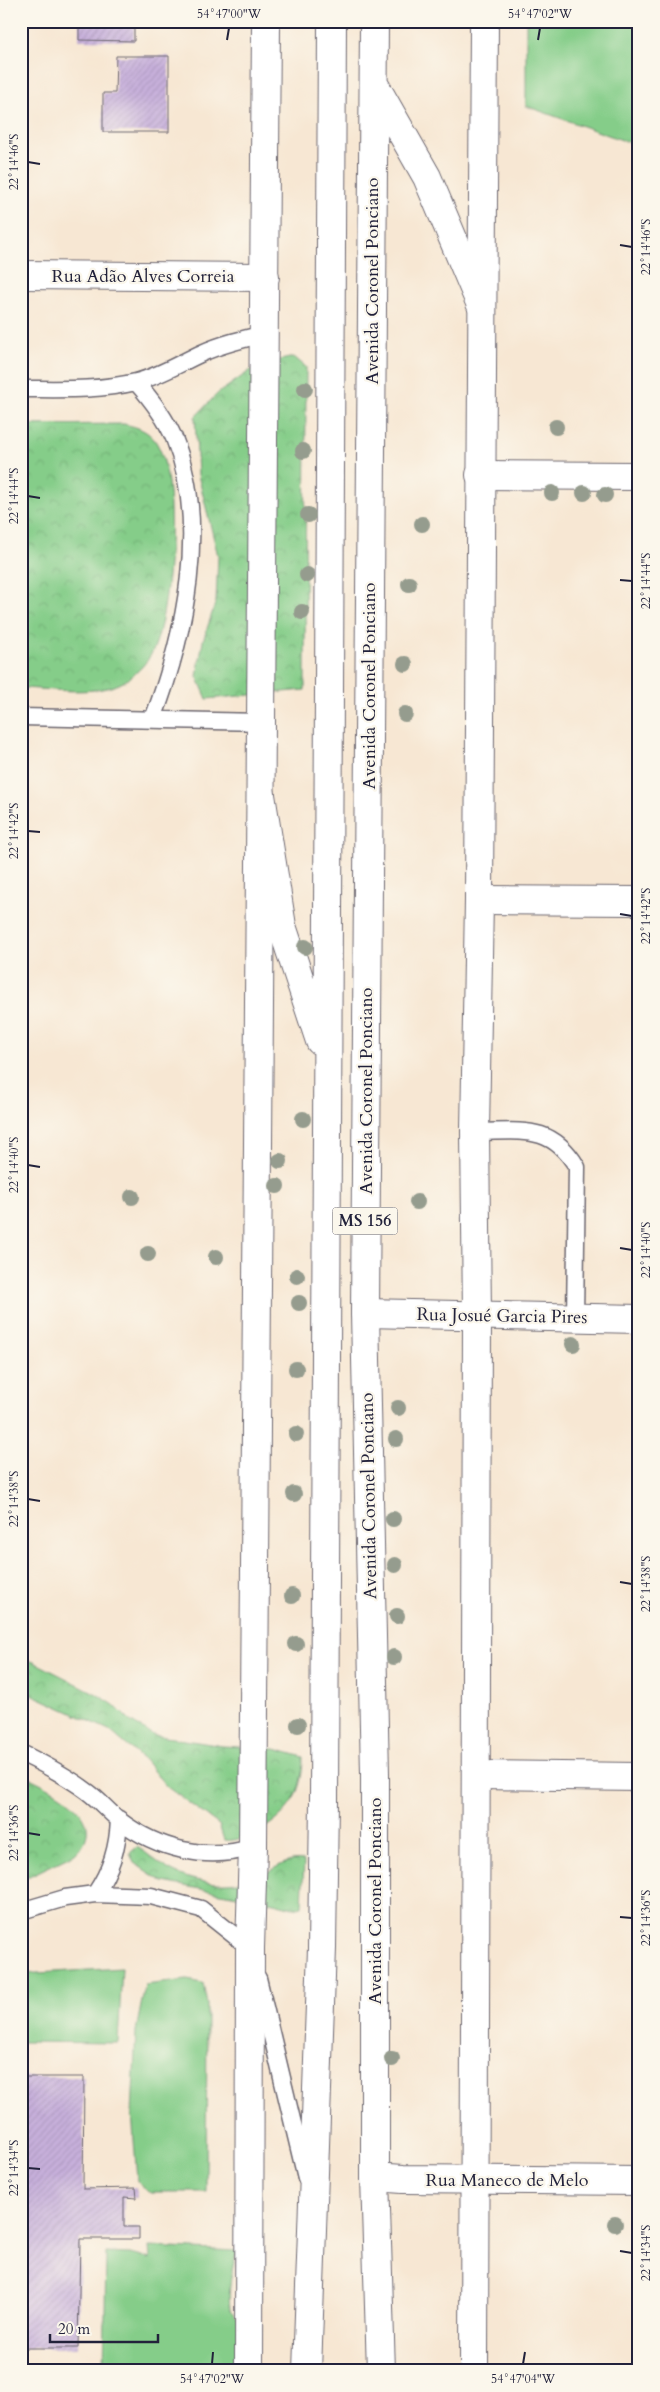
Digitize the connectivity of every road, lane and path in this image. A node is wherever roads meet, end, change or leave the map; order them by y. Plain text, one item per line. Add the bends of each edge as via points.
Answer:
1 (266, 21) edge
2 (332, 21) edge
3 (374, 21) edge
4 (484, 21) edge
5 (373, 83) junction
6 (21, 275) edge
7 (265, 277) junction
8 (481, 305) junction
9 (264, 334) junction
10 (136, 382) junction
11 (21, 389) edge
12 (480, 475) junction
13 (639, 476) edge
14 (21, 717) edge
15 (153, 720) junction
16 (262, 722) junction
17 (261, 795) junction
18 (479, 900) junction
19 (639, 901) edge
20 (327, 1065) junction
21 (475, 1132) junction
22 (365, 1313) junction
23 (477, 1316) junction
24 (575, 1318) junction
25 (639, 1319) edge
26 (21, 1753) edge
27 (476, 1775) junction
28 (639, 1777) edge
29 (119, 1820) junction
30 (253, 1847) junction
31 (95, 1894) junction
32 (21, 1911) edge
33 (250, 1948) junction
34 (376, 2177) junction
35 (475, 2180) junction
36 (639, 2181) edge
37 (313, 2208) junction
38 (249, 2371) edge
39 (307, 2371) edge
40 (381, 2371) edge
41 (474, 2371) edge

1 - 7 main road
2 - 20 main road
3 - 5 main road, Avenida Coronel Ponciano / MS 156
4 - 8 main road
5 - 8 main road via 427,177
5 - 22 main road, Avenida Coronel Ponciano / MS 156
6 - 7 main road, Rua Adão Alves Correia
7 - 9 main road
8 - 12 main road
9 - 10 lane via 202,353 169,371
9 - 16 main road
10 - 11 lane via 101,388
10 - 15 lane via 161,412 174,436 183,462 188,498 190,539 186,599 169,678
12 - 13 main road
12 - 18 main road
14 - 15 lane
15 - 16 lane
16 - 17 main road
17 - 20 main road via 282,926
17 - 30 main road
18 - 19 main road
18 - 21 main road
20 - 37 main road via 324,1801
21 - 23 main road
21 - 24 lane via 533,1132 554,1139 577,1166
22 - 23 main road, Rua Josué Garcia Pires
22 - 34 main road, Avenida Coronel Ponciano / MS 156 via 375,1774
23 - 24 main road, Rua Josué Garcia Pires
23 - 27 main road
24 - 25 main road, Rua Josué Garcia Pires
26 - 29 lane via 52,1768
27 - 28 main road
27 - 35 main road
29 - 30 lane via 166,1846 194,1853 221,1853
29 - 31 lane via 113,1862
30 - 33 main road
31 - 32 lane via 65,1898
31 - 33 lane via 151,1896 201,1909
33 - 37 lane
33 - 38 main road
34 - 35 main road, Rua Maneco de Melo
34 - 40 main road, Avenida Coronel Ponciano / MS 156
35 - 36 main road, Rua Maneco de Melo
35 - 41 main road
37 - 39 main road

